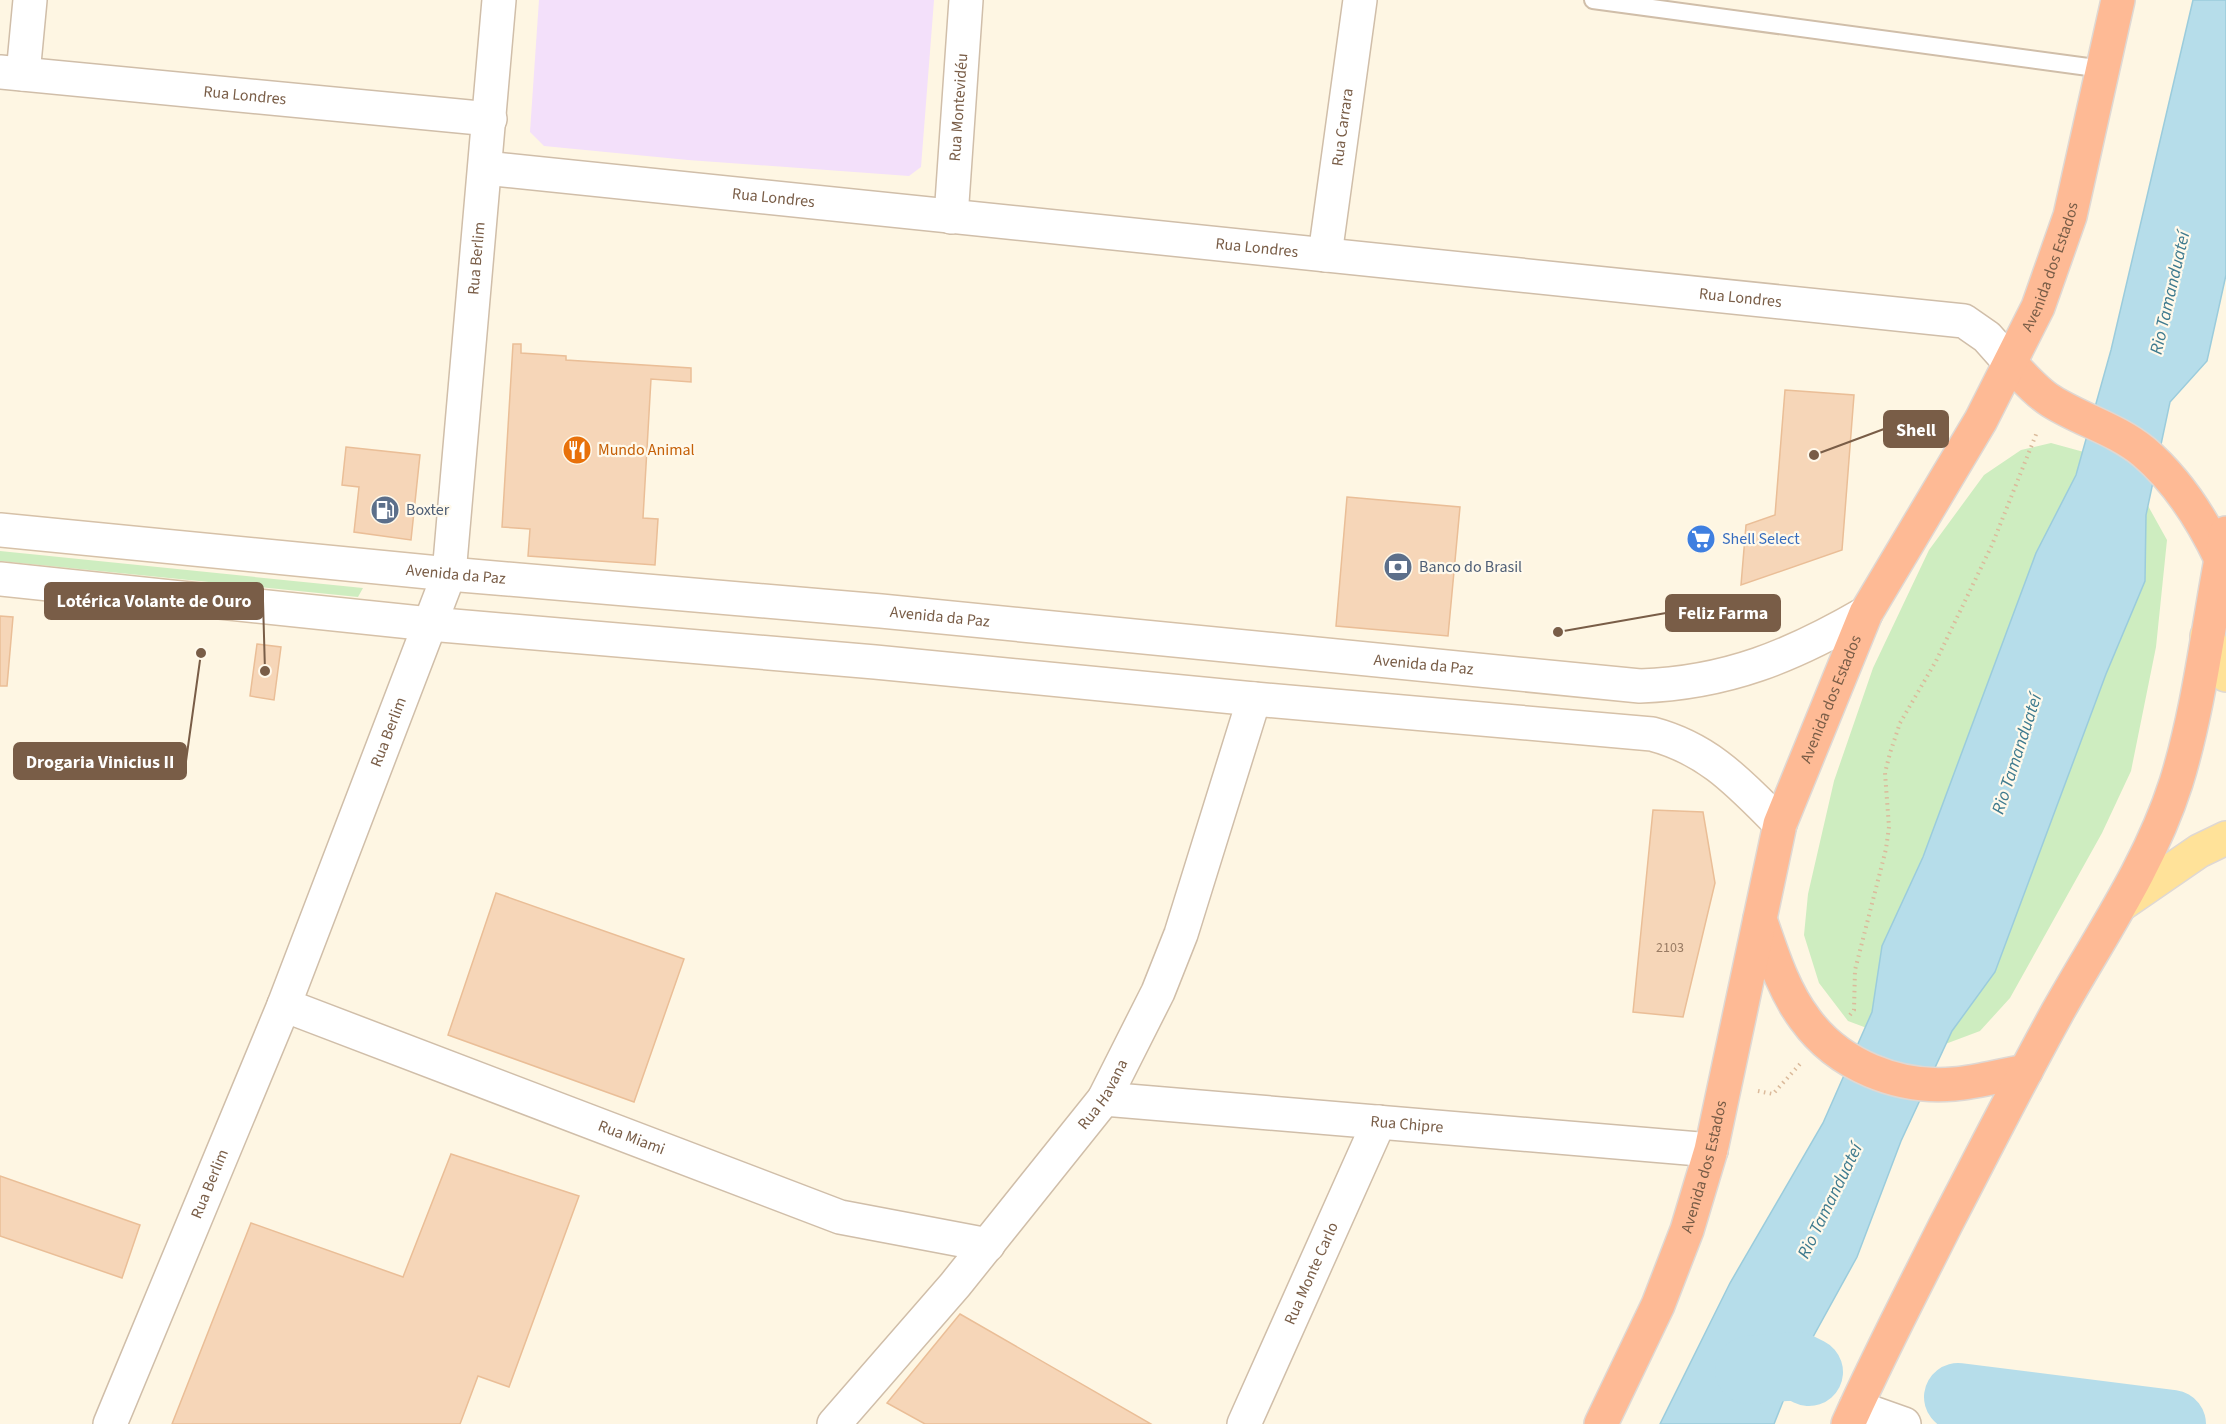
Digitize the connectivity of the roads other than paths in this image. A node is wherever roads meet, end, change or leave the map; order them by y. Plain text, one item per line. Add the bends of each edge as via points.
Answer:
1 (30, 0) edge
2 (499, 0) edge
3 (966, 0) edge
4 (1360, 0) edge
5 (1593, 0) edge
6 (2118, 0) edge
7 (2103, 69) junction
8 (12, 73) edge
9 (490, 119) junction
10 (485, 168) junction
11 (951, 216) junction
12 (1326, 255) junction
13 (2011, 364) junction
14 (0, 530) edge
15 (2223, 546) edge
16 (449, 574) junction
17 (0, 579) edge
18 (1866, 613) junction
19 (430, 624) junction
20 (2207, 636) junction
21 (2226, 675) edge
22 (1254, 699) junction
23 (1780, 824) junction
24 (2226, 837) edge
25 (2122, 904) junction
26 (1760, 919) junction
27 (284, 1005) junction
28 (2026, 1071) junction
29 (1104, 1099) junction
30 (1379, 1122) junction
31 (1711, 1150) junction
32 (988, 1245) junction
33 (1852, 1416) edge
34 (110, 1424) edge
35 (834, 1424) edge
36 (1244, 1424) edge
37 (1601, 1424) edge
38 (1904, 1424) edge

1 - 8 street
2 - 9 street, Rua Berlim
3 - 11 street, Rua Montevidéu
4 - 12 street, Rua Carrara
5 - 7 lane
6 - 7 highway, Avenida dos Estados
7 - 13 highway, Avenida dos Estados via 2070,216 2038,307
8 - 9 street, Rua Londres
9 - 10 street, Rua Berlim
10 - 11 street, Rua Londres
10 - 16 street, Rua Berlim
11 - 12 street, Rua Londres
12 - 13 street, Rua Londres via 1964,321 1987,337
13 - 15 highway via 2060,406 2143,450 2167,473
13 - 18 highway, Avenida dos Estados
14 - 16 street, Avenida da Paz
15 - 20 highway
16 - 18 street, Avenida da Paz via 881,611 1640,686 1714,678 1772,661
16 - 19 street, Rua Berlim
17 - 19 street
18 - 23 highway, Avenida dos Estados
19 - 22 street
19 - 27 street, Rua Berlim
20 - 21 main road
20 - 25 highway via 2175,783
22 - 23 street via 1652,734 1679,741 1708,758
22 - 29 street, Rua Havana via 1181,934 1158,992
23 - 26 highway, Avenida dos Estados
24 - 25 main road
25 - 28 highway
26 - 28 highway via 1783,982 1805,1020 1832,1046 1870,1071 1901,1082 1931,1084 1954,1084
26 - 31 highway, Avenida dos Estados
27 - 32 street, Rua Miami via 840,1216
27 - 34 street, Rua Berlim
28 - 33 highway
29 - 30 street, Rua Chipre
29 - 32 street, Rua Havana
30 - 31 street, Rua Chipre
30 - 36 street, Rua Monte Carlo
31 - 37 highway, Avenida dos Estados via 1687,1230 1658,1305
32 - 35 street, Rua Havana
33 - 38 street

